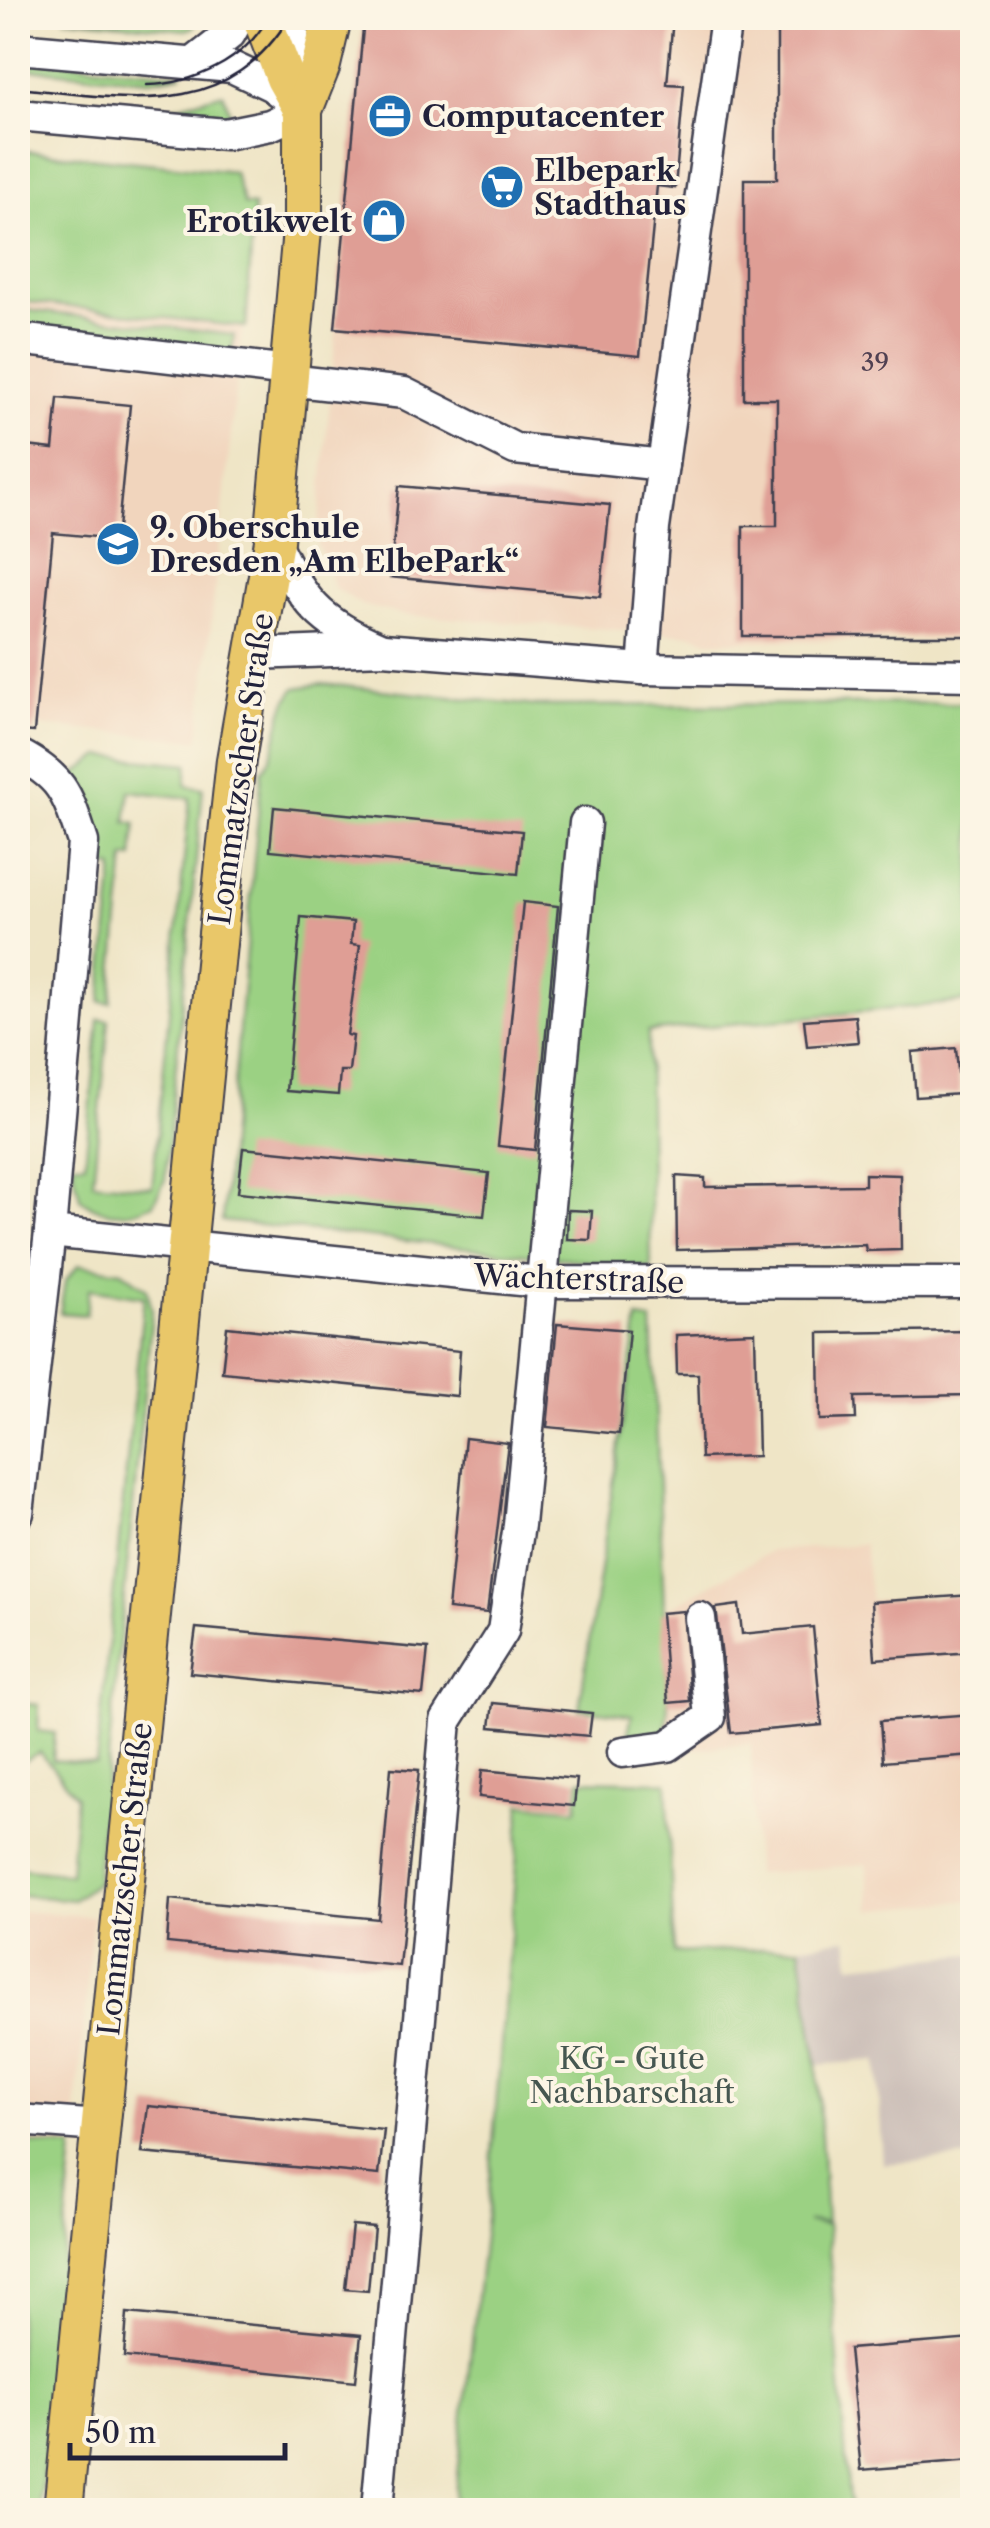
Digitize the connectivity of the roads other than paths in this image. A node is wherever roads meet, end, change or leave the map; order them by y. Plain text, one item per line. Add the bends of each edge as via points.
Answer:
1 (332, 18) edge
2 (726, 18) edge
3 (268, 21) edge
4 (18, 48) edge
5 (193, 62) junction
6 (232, 67) junction
7 (303, 110) junction
8 (18, 115) edge
9 (18, 339) edge
10 (289, 376) junction
11 (663, 466) junction
12 (274, 540) junction
13 (383, 649) junction
14 (256, 654) junction
15 (643, 669) junction
16 (972, 675) edge
17 (18, 754) edge
18 (584, 822) dead end
19 (50, 1232) junction
20 (187, 1248) junction
21 (540, 1282) junction
22 (972, 1283) edge
23 (18, 1512) edge
24 (700, 1618) dead end
25 (624, 1752) dead end
26 (18, 2120) edge
27 (100, 2126) junction
28 (63, 2510) edge
29 (377, 2510) edge

1 - 7 main road, Lommatzscher Straße
2 - 11 street
3 - 5 street via 230,34
3 - 6 street
3 - 7 main road, Lommatzscher Straße
4 - 5 street
5 - 6 street
6 - 7 street
7 - 8 street via 225,134
7 - 10 main road, Lommatzscher Straße via 306,173
9 - 10 street
10 - 11 street via 404,392 515,449
10 - 12 main road, Lommatzscher Straße
11 - 15 street
12 - 13 street via 294,583 322,618
12 - 14 main road, Lommatzscher Straße
13 - 14 street
13 - 15 street
14 - 20 main road, Lommatzscher Straße via 236,760
15 - 16 street
17 - 19 street via 52,773 83,842
18 - 21 street
19 - 20 street
19 - 23 street
20 - 21 street, Wächterstraße
20 - 27 main road, Lommatzscher Straße
21 - 22 street, Wächterstraße
21 - 29 street via 503,1631 446,1721
24 - 25 street via 710,1718 668,1746
26 - 27 street
27 - 28 main road, Lommatzscher Straße

